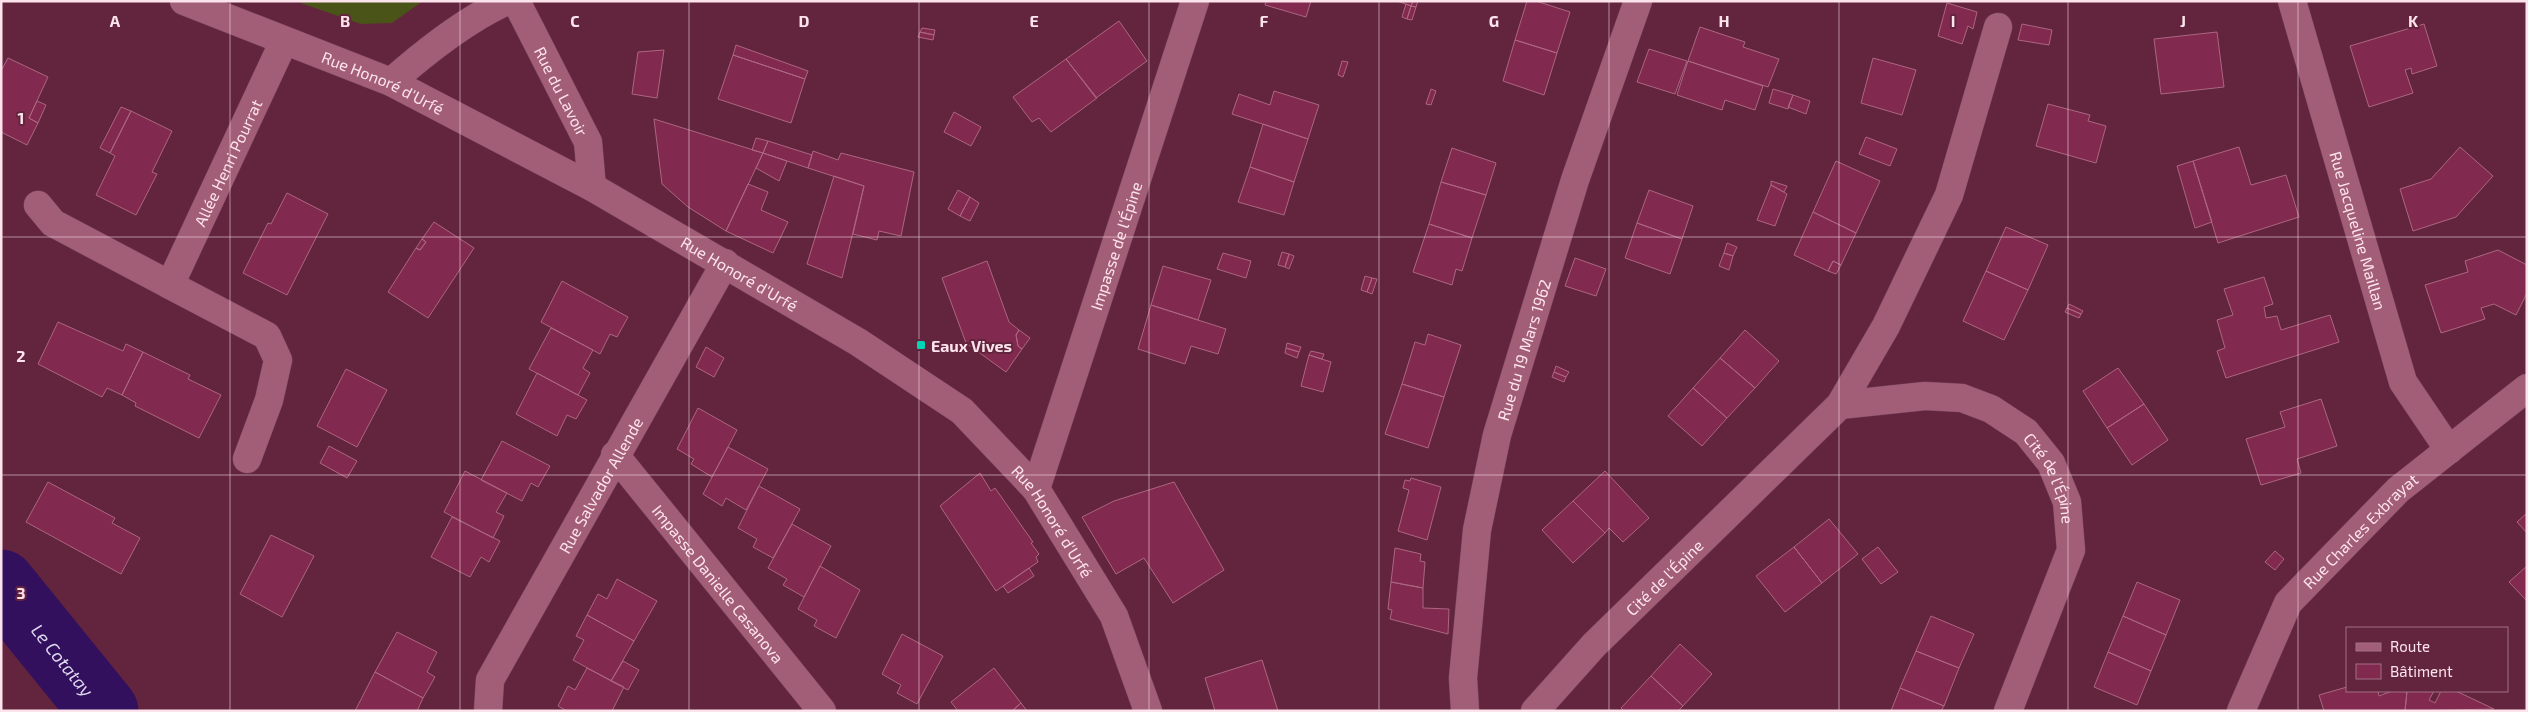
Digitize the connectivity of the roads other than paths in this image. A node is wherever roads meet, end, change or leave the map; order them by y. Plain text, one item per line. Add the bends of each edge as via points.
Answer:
1 (184, 1) edge
2 (507, 1) edge
3 (516, 1) edge
4 (1195, 1) edge
5 (1638, 1) edge
6 (2292, 1) edge
7 (1998, 27) dead end
8 (284, 41) junction
9 (391, 82) junction
10 (592, 187) junction
11 (38, 205) dead end
12 (725, 263) junction
13 (170, 284) junction
14 (2527, 388) edge
15 (1840, 405) junction
16 (2449, 450) junction
17 (615, 455) junction
18 (247, 459) dead end
19 (1036, 489) junction
20 (488, 711) edge
21 (822, 711) edge
22 (1148, 711) edge
23 (1466, 711) edge
24 (1534, 711) edge
25 (2008, 711) edge
26 (2241, 711) edge

1 - 8 street, Rue Honoré d'Urfé
2 - 9 street via 485,11
3 - 10 street, Rue du Lavoir via 588,142
4 - 19 street, Impasse de l'Épine
5 - 23 street, Rue du 19 Mars 1962 via 1575,180 1497,435 1477,530 1463,678
6 - 16 street, Rue Jacqueline Maillan via 2403,382
7 - 15 street, Cité de l'Épine via 1949,195 1886,326
8 - 9 street, Rue Honoré d'Urfé
8 - 13 street, Allée Henri Pourrat
9 - 10 street, Rue Honoré d'Urfé
10 - 12 street, Rue Honoré d'Urfé
11 - 13 street via 53,223
12 - 17 street, Rue Salvador Allende
12 - 19 street, Rue Honoré d'Urfé via 858,342 962,412
13 - 18 street via 267,336 278,360 270,400
14 - 16 street, Rue Charles Exbrayat
15 - 24 street, Cité de l'Épine via 1594,644
15 - 25 street, Cité de l'Épine via 1925,396 1962,398 1991,410 2026,432 2051,463 2067,502 2070,550
16 - 26 street, Rue Charles Exbrayat via 2398,490 2288,603
17 - 20 street, Rue Salvador Allende via 490,680
17 - 21 street, Impasse Danielle Casanova
19 - 22 street, Rue Honoré d'Urfé via 1114,616

